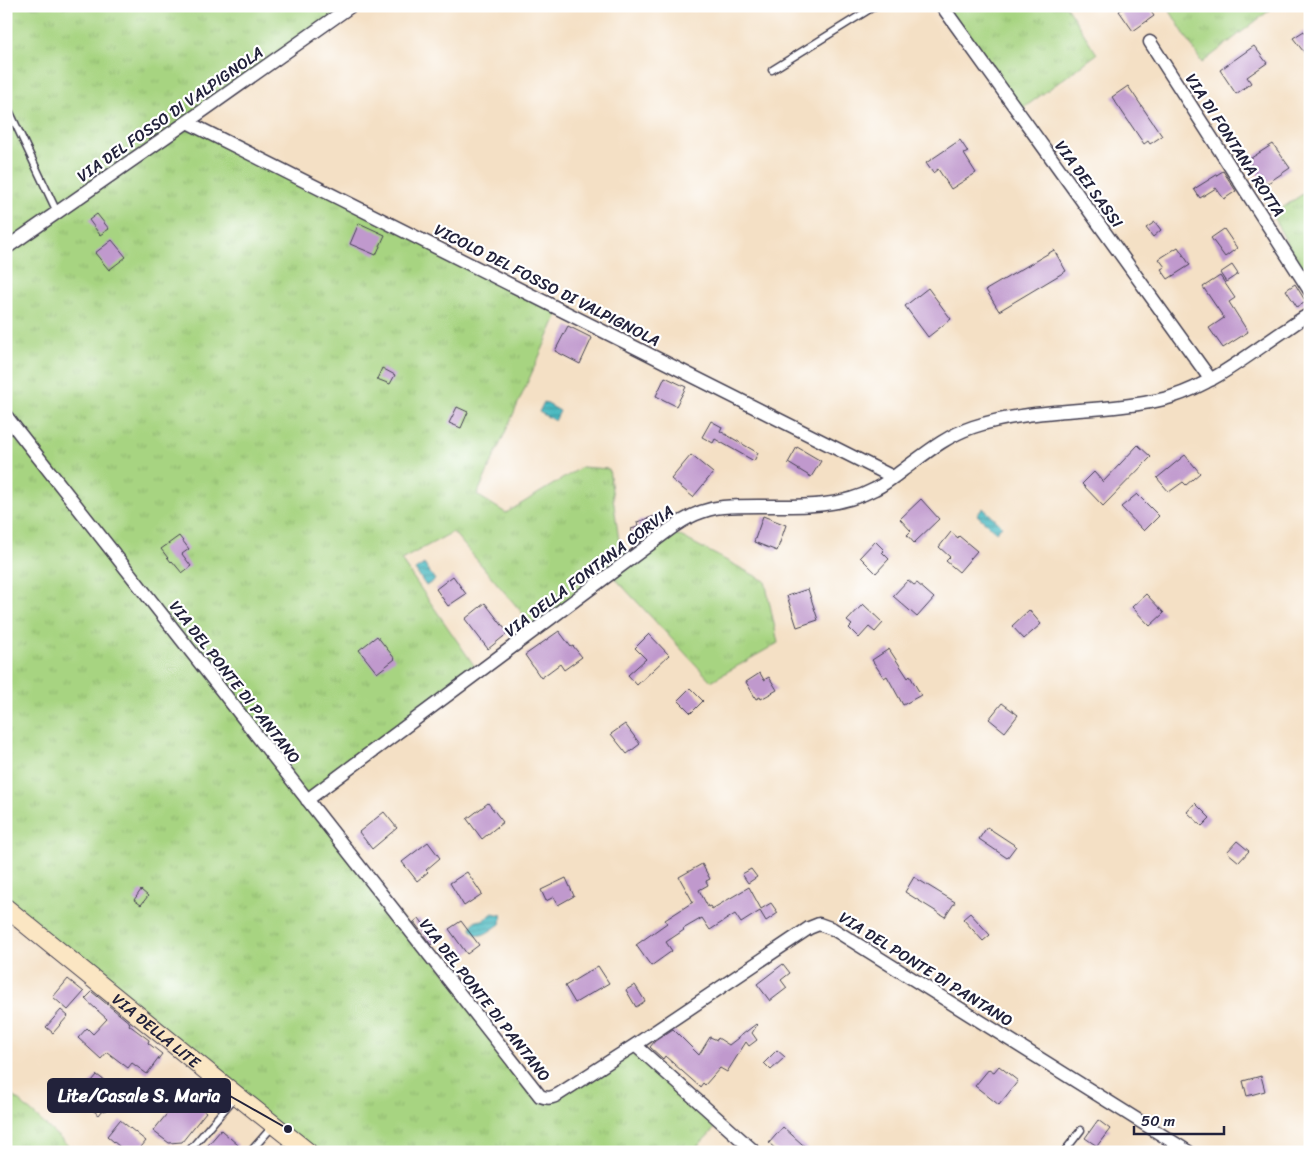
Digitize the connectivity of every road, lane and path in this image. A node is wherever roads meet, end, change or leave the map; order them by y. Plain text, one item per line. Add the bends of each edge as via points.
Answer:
1 (351, 6) edge
2 (875, 6) edge
3 (942, 6) edge
4 (1150, 42) dead end
5 (772, 70) dead end
6 (6, 104) edge
7 (187, 122) junction
8 (57, 212) junction
9 (6, 248) edge
10 (1310, 291) edge
11 (1310, 314) edge
12 (1211, 380) junction
13 (6, 416) edge
14 (893, 477) junction
15 (307, 800) junction
16 (6, 908) edge
17 (635, 1045) junction
18 (237, 1096) junction
19 (274, 1125) junction
20 (1081, 1130) dead end
21 (188, 1152) edge
22 (250, 1152) edge
23 (308, 1152) edge
24 (755, 1152) edge
25 (1064, 1152) edge
26 (1189, 1152) edge

1 - 7 street, VIA DEL FOSSO DI VALPIGNOLA
2 - 5 lane
3 - 12 street, VIA DEI SASSI
4 - 10 street, VIA DI FONTANA ROTTA
6 - 8 lane
7 - 8 street, VIA DEL FOSSO DI VALPIGNOLA
7 - 14 street, VICOLO DEL FOSSO DI VALPIGNOLA
8 - 9 street, VIA DEL FOSSO DI VALPIGNOLA
11 - 12 street, VIA DELLA FONTANA CORVIA
12 - 14 street, VIA DELLA FONTANA CORVIA via 1161,400 1021,416 974,426 942,441
13 - 15 street, VIA DEL PONTE DI PANTANO
14 - 15 street, VIA DELLA FONTANA CORVIA via 876,489 839,502 808,506 723,507 690,516
15 - 17 street, VIA DEL PONTE DI PANTANO via 540,1096 555,1096
16 - 18 street, VIA DELLA LITE
17 - 24 street
17 - 26 street, VIA DEL PONTE DI PANTANO via 809,928 822,925
18 - 19 street, VIA DELLA LITE
18 - 21 lane
19 - 22 lane
19 - 23 street, VIA DELLA LITE
20 - 25 lane

